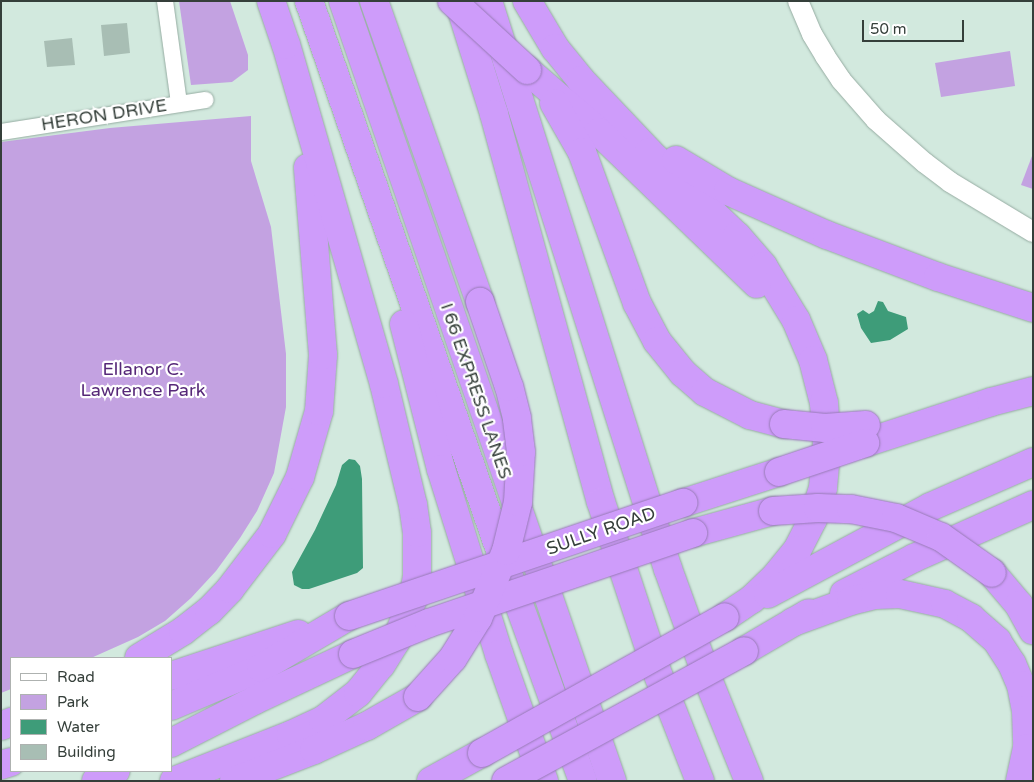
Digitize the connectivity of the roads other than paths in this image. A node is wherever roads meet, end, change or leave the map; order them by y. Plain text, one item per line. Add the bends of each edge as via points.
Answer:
1 (165, 1) edge
2 (309, 1) edge
3 (328, 1) edge
4 (343, 1) edge
5 (374, 1) edge
6 (452, 1) edge
7 (459, 1) edge
8 (488, 1) edge
9 (527, 1) edge
10 (798, 1) edge
11 (274, 10) edge
12 (206, 100) dead end
13 (179, 103) junction
14 (570, 115) junction
15 (615, 115) junction
16 (1, 132) edge
17 (372, 183) junction
18 (410, 198) junction
19 (1033, 232) edge
20 (1033, 308) edge
21 (1033, 391) edge
22 (826, 423) junction
23 (865, 434) junction
24 (1033, 462) edge
25 (1033, 505) edge
26 (349, 616) junction
27 (725, 617) junction
28 (792, 622) junction
29 (1033, 630) edge
30 (141, 657) edge
31 (172, 676) edge
32 (418, 697) junction
33 (255, 700) junction
34 (172, 706) edge
35 (172, 729) edge
36 (172, 742) edge
37 (733, 742) junction
38 (114, 772) edge
39 (96, 781) edge
40 (174, 781) edge
41 (234, 781) edge
42 (286, 781) edge
43 (431, 781) edge
44 (506, 781) edge
45 (544, 781) edge
46 (583, 781) edge
47 (612, 781) edge
48 (700, 781) edge
49 (749, 781) edge
50 (756, 781) edge
51 (1020, 781) edge

1 - 13 street
2 - 17 highway
3 - 18 highway via 358,82
4 - 18 highway, I 66 EXPRESS LANES
5 - 32 highway, bridge via 509,387 521,452 518,502 506,551 478,618 453,658
6 - 14 highway, bridge
7 - 48 highway via 496,122 603,510 659,676
8 - 37 highway via 650,515
9 - 15 highway via 555,48
10 - 19 street via 825,56 876,120 950,182
11 - 30 highway via 280,48 300,123 310,186 323,355 316,427 292,497 272,534 250,564 209,610 184,631
11 - 40 highway via 365,316 407,478 417,532 417,577 413,599 396,641 358,693 323,720
12 - 13 street, HERON DRIVE
13 - 16 street, HERON DRIVE
14 - 22 highway via 733,260 770,298 802,352
14 - 23 highway, bridge via 637,303 657,341 683,372 705,392 750,415 784,424
15 - 20 highway via 695,173 746,200 938,277
15 - 22 highway via 737,236 774,282 806,339 820,383
17 - 45 highway via 441,470 498,654
17 - 46 highway
18 - 47 highway, I 66 EXPRESS LANES
21 - 23 highway, SULLY ROAD
22 - 27 highway via 826,467 813,519 776,576 752,599
23 - 26 highway, SULLY ROAD, bridge via 779,472
24 - 27 highway via 930,507
25 - 28 highway via 914,558
26 - 31 highway, SULLY ROAD
26 - 34 highway via 262,668
27 - 43 highway, bridge
28 - 44 highway, bridge
28 - 51 highway via 851,601 900,594 945,604 971,618 996,641 1012,664 1021,685 1028,748
29 - 33 highway, bridge via 1019,605 992,573 947,540 896,518 851,509 773,511 739,518 428,623
32 - 41 highway via 358,730
32 - 42 highway via 364,736
33 - 35 highway
33 - 36 highway
37 - 49 highway
37 - 50 highway
38 - 39 highway

